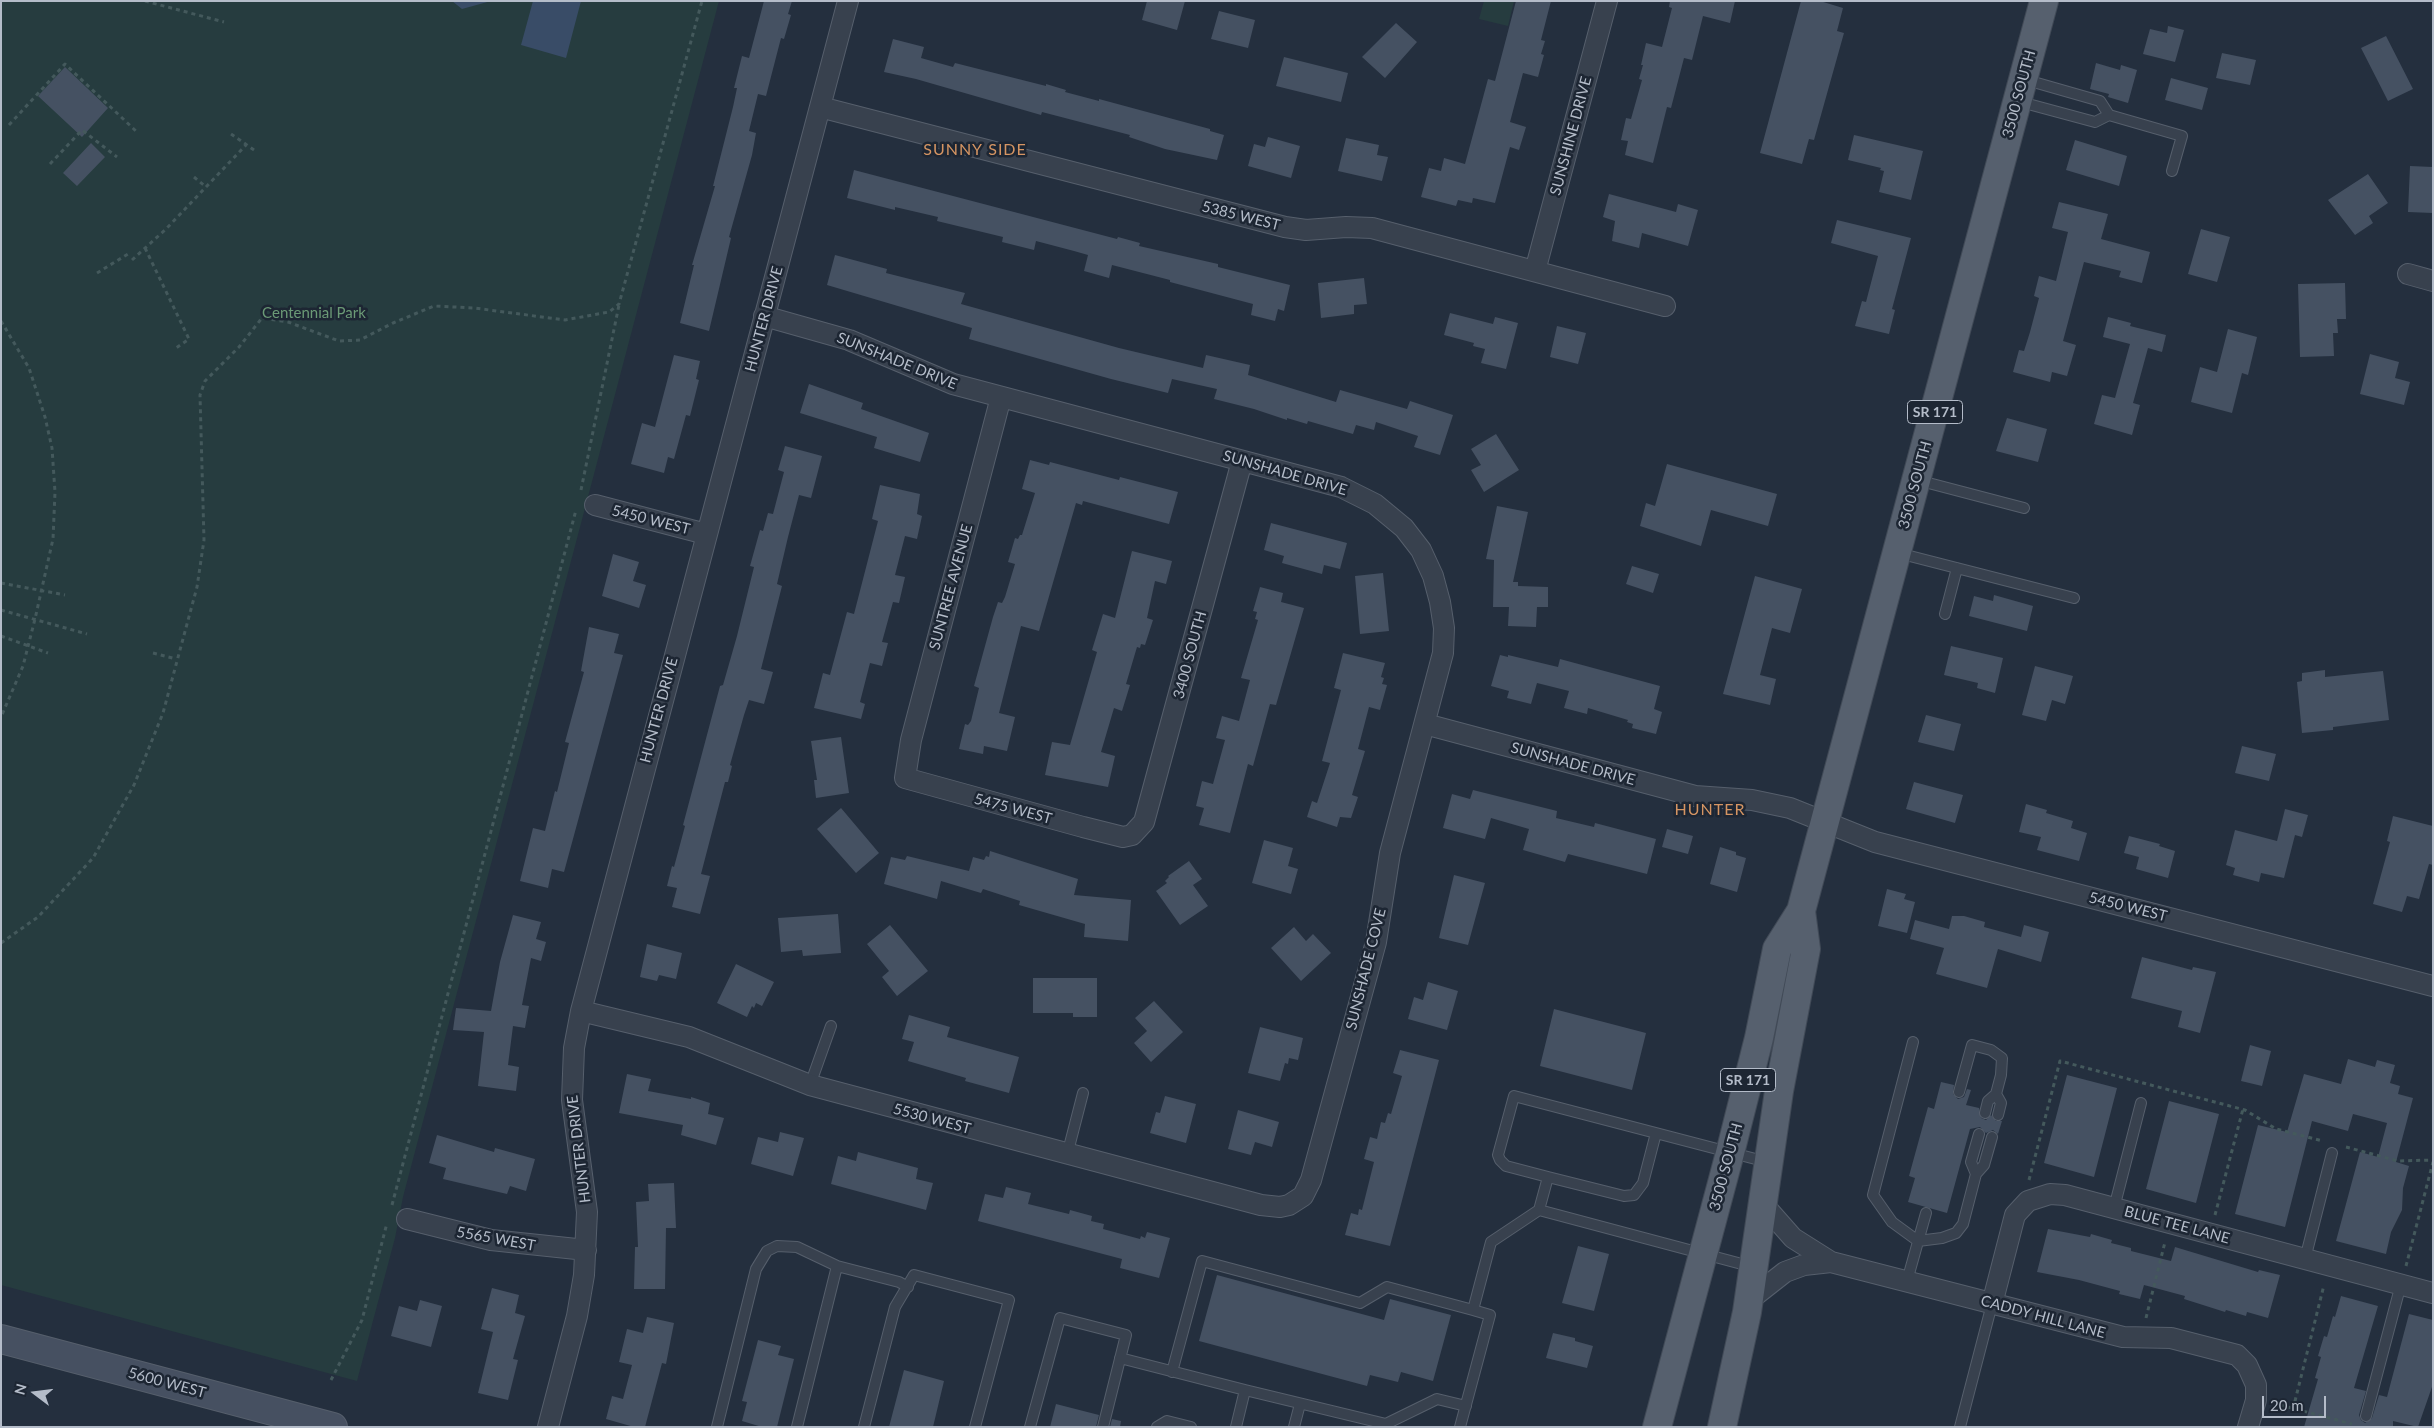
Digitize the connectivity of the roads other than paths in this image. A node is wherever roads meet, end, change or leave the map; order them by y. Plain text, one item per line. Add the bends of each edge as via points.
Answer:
1 (848, 1) edge
2 (1606, 1) edge
3 (2044, 1) edge
4 (2020, 90) junction
5 (820, 106) junction
6 (2109, 115) junction
7 (2172, 172) dead end
8 (1535, 271) junction
9 (2408, 274) dead end
10 (2433, 281) edge
11 (1665, 306) dead end
12 (764, 316) junction
13 (1000, 397) junction
14 (1242, 461) junction
15 (1916, 480) junction
16 (595, 506) dead end
17 (2024, 508) dead end
18 (706, 534) junction
19 (1897, 552) junction
20 (1957, 568) junction
21 (2074, 598) dead end
22 (1945, 614) dead end
23 (1425, 724) junction
24 (905, 778) joint
25 (1825, 823) junction
26 (1123, 837) joint
27 (1801, 911) junction
28 (2433, 986) edge
29 (581, 1011) junction
30 (831, 1026) dead end
31 (1913, 1042) dead end
32 (810, 1086) junction
33 (1958, 1092) dead end
34 (1083, 1093) dead end
35 (1996, 1094) junction
36 (2141, 1103) dead end
37 (1985, 1112) dead end
38 (1998, 1115) dead end
39 (1656, 1133) junction
40 (1980, 1134) dead end
41 (1992, 1137) dead end
42 (1730, 1152) junction
43 (2332, 1152) dead end
44 (1067, 1155) junction
45 (1769, 1163) junction
46 (1976, 1174) junction
47 (1548, 1177) junction
48 (1289, 1204) joint
49 (1763, 1204) junction
50 (2114, 1208) junction
51 (1539, 1210) junction
52 (1926, 1213) dead end
53 (407, 1219) dead end
54 (1918, 1241) junction
55 (586, 1250) junction
56 (1703, 1253) junction
57 (2305, 1259) junction
58 (1832, 1262) junction
59 (837, 1266) junction
60 (1754, 1267) junction
61 (2403, 1277) junction
62 (1907, 1281) junction
63 (908, 1287) junction
64 (2433, 1293) edge
65 (1748, 1301) junction
66 (1992, 1304) junction
67 (1473, 1310) junction
68 (1, 1339) edge
69 (1120, 1358) junction
70 (1172, 1372) junction
71 (1245, 1390) junction
72 (1300, 1404) junction
73 (1466, 1406) junction
74 (2366, 1416) dead end
75 (1386, 1425) edge
76 (333, 1427) edge
77 (548, 1427) edge
78 (718, 1427) edge
79 (797, 1427) edge
80 (864, 1427) edge
81 (975, 1427) edge
82 (1030, 1427) edge
83 (1103, 1427) edge
84 (1157, 1427) edge
85 (1191, 1427) edge
86 (1236, 1427) edge
87 (1294, 1427) edge
88 (1460, 1427) edge
89 (1657, 1427) edge
90 (1722, 1427) edge
91 (1960, 1427) edge
92 (2248, 1427) edge

1 - 5 street, HUNTER DRIVE
2 - 8 street, SUNSHINE DRIVE
3 - 4 main road, 3500 SOUTH / SR 171
4 - 6 lane via 2095,122
4 - 6 lane via 2100,101
4 - 15 main road, 3500 SOUTH / SR 171
5 - 8 street, 5385 WEST via 1285,227 1306,230 1346,226 1372,228
5 - 12 street, HUNTER DRIVE
6 - 7 lane via 2182,136
8 - 11 street, 5385 WEST
9 - 10 street
12 - 13 street, SUNSHADE DRIVE via 849,340 929,376
12 - 18 street, HUNTER DRIVE
13 - 14 street, SUNSHADE DRIVE
13 - 24 street, SUNTREE AVENUE via 911,740
14 - 23 street, SUNSHADE DRIVE via 1359,494 1393,518 1421,550 1433,576 1444,628 1442,661
14 - 26 street, 3400 SOUTH via 1148,811 1139,829
15 - 17 lane
15 - 19 main road, 3500 SOUTH / SR 171
16 - 18 street, 5450 WEST
18 - 29 street, HUNTER DRIVE
19 - 20 lane
19 - 25 main road, 3500 SOUTH / SR 171
20 - 21 lane
20 - 22 lane
23 - 25 street, SUNSHADE DRIVE via 1680,793 1752,800 1790,808
23 - 48 street, SUNSHADE COVE via 1386,870 1376,942 1311,1180 1303,1196
24 - 26 street, 5475 WEST
25 - 27 main road, 3500 SOUTH / SR 171
25 - 28 street, 5450 WEST via 1875,842
27 - 42 main road, 3500 SOUTH / SR 171 via 1777,949 1759,1038
27 - 45 main road, 3500 SOUTH / SR 171 via 1806,949
29 - 32 street, 5530 WEST via 689,1037
29 - 55 street, HUNTER DRIVE via 574,1048 572,1100 585,1192
30 - 32 lane
31 - 54 lane via 1873,1195 1892,1222
32 - 44 street, 5530 WEST
33 - 35 lane via 1972,1045 1991,1050 2002,1058
34 - 44 lane
35 - 37 lane via 1988,1101
35 - 38 lane via 2001,1103
36 - 50 lane
39 - 42 lane
39 - 47 lane via 1643,1183 1634,1195 1624,1196
39 - 47 lane via 1514,1096 1498,1155 1500,1160 1506,1166
40 - 46 lane via 1972,1162
41 - 46 lane via 1984,1165
42 - 45 lane
42 - 56 main road, 3500 SOUTH / SR 171
43 - 57 lane
44 - 48 street, 5530 WEST via 1261,1205
45 - 49 main road, 3500 SOUTH / SR 171
46 - 54 lane via 1963,1224 1956,1233
47 - 51 lane
49 - 58 street, CADDY HILL LANE via 1793,1238
49 - 60 main road, 3500 SOUTH / SR 171
50 - 57 street, BLUE TEE LANE
50 - 66 street, BLUE TEE LANE via 2058,1194 2028,1201 2012,1223
51 - 56 lane
51 - 67 lane via 1491,1242
52 - 54 lane
53 - 55 street, 5565 WEST via 491,1240
54 - 62 lane
55 - 77 street, HUNTER DRIVE via 577,1316
56 - 60 lane
56 - 89 main road, 3500 SOUTH / SR 171
57 - 61 street, BLUE TEE LANE
58 - 62 street, CADDY HILL LANE
58 - 65 street, CADDY HILL LANE via 1804,1265 1785,1272
59 - 63 lane
59 - 78 lane via 797,1247 777,1246 766,1251 756,1269
59 - 79 lane
60 - 65 main road, 3500 SOUTH / SR 171
61 - 64 street, BLUE TEE LANE
61 - 74 lane
62 - 66 street, CADDY HILL LANE
63 - 80 lane via 895,1307
63 - 81 lane via 914,1276 1009,1300
65 - 90 main road, 3500 SOUTH / SR 171
66 - 91 lane
66 - 92 street, CADDY HILL LANE via 2123,1337 2171,1338 2230,1352 2242,1360 2255,1377 2256,1392
67 - 70 lane via 1386,1287 1360,1303 1202,1260
67 - 73 lane via 1490,1316
68 - 76 main road, 5600 WEST
69 - 70 lane
69 - 82 lane via 1126,1335 1060,1318
69 - 83 lane
70 - 71 lane
71 - 72 lane
71 - 86 lane
72 - 75 lane
72 - 87 lane
73 - 75 lane via 1437,1399
73 - 88 lane
84 - 85 lane via 1167,1421

